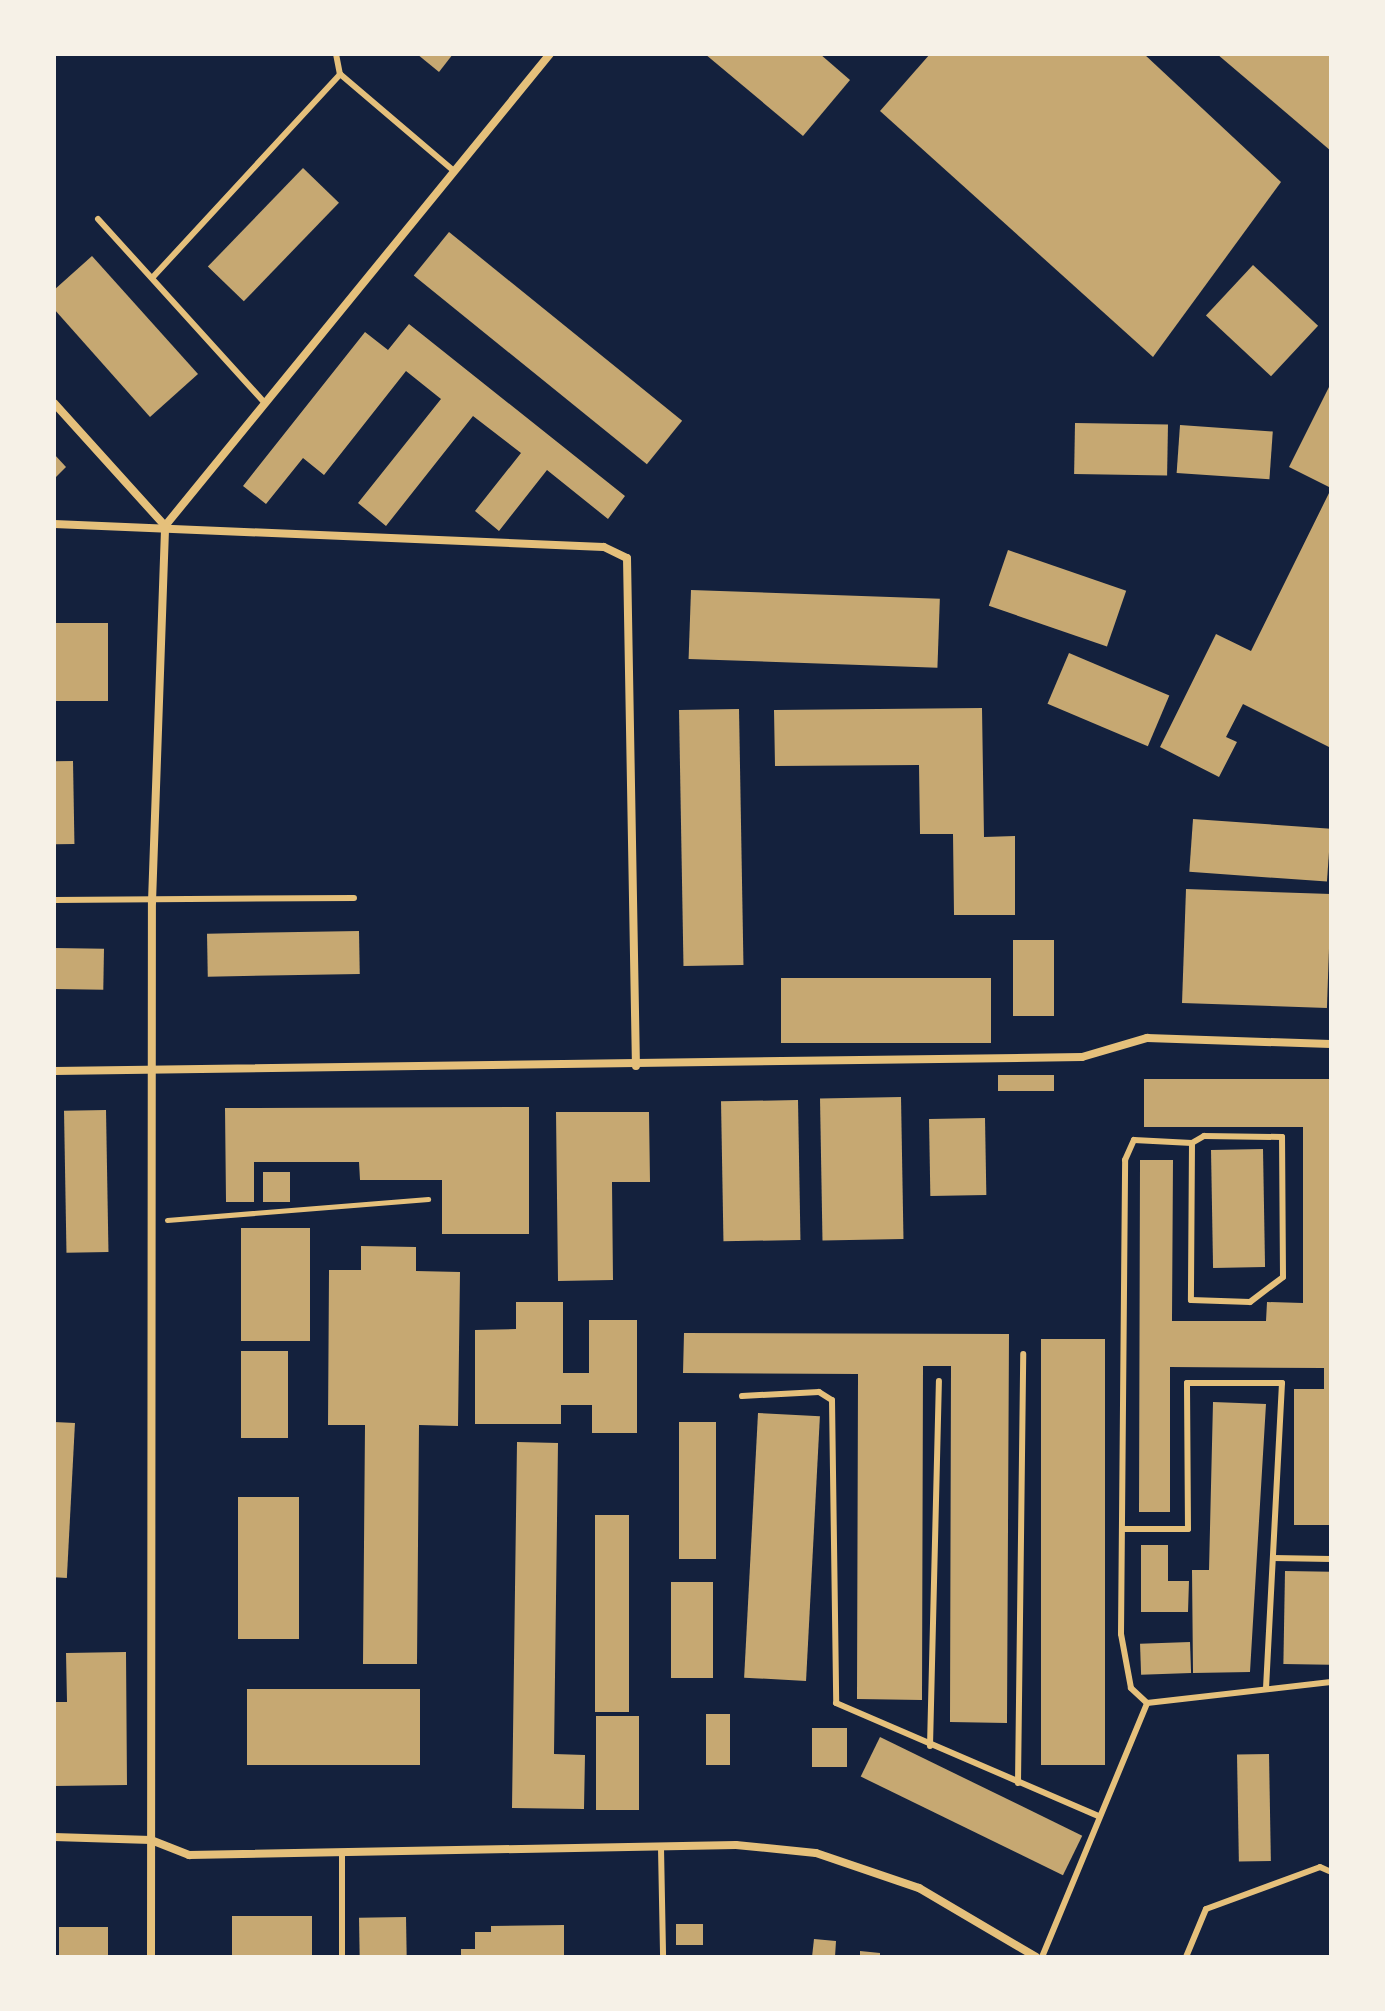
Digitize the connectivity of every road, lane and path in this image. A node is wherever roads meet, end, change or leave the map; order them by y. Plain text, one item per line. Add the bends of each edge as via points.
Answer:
1 (336, 54) edge
2 (550, 54) edge
3 (340, 74) junction
4 (454, 171) junction
5 (98, 219) dead end
6 (153, 277) junction
7 (54, 403) edge
8 (265, 403) junction
9 (54, 524) edge
10 (165, 526) junction
11 (354, 898) dead end
12 (54, 900) edge
13 (152, 902) junction
14 (1331, 1044) edge
15 (636, 1066) junction
16 (154, 1070) junction
17 (54, 1071) edge
18 (1192, 1143) junction
19 (428, 1199) dead end
20 (150, 1222) junction
21 (1023, 1354) dead end
22 (939, 1381) dead end
23 (742, 1396) dead end
24 (1122, 1529) junction
25 (1273, 1558) junction
26 (1331, 1559) edge
27 (1331, 1682) edge
28 (1266, 1688) junction
29 (1147, 1703) junction
30 (930, 1746) junction
31 (1018, 1783) junction
32 (1099, 1816) junction
33 (54, 1837) edge
34 (151, 1840) junction
35 (661, 1848) junction
36 (342, 1853) junction
37 (1331, 1872) edge
38 (151, 1957) edge
39 (342, 1957) edge
40 (663, 1957) edge
41 (1039, 1957) edge
42 (1186, 1957) edge

1 - 3 lane
2 - 4 street
3 - 4 lane
3 - 6 lane
4 - 8 street
5 - 6 lane
6 - 8 lane
7 - 10 street
8 - 10 street
9 - 10 street
10 - 13 street
10 - 15 street via 604,547 627,558
11 - 13 lane
12 - 13 lane
13 - 16 street
14 - 15 street via 1147,1038 1082,1057
15 - 16 street
16 - 17 street
16 - 20 street
18 - 18 lane via 1191,1300 1250,1302 1283,1277 1282,1137 1204,1136
18 - 24 lane via 1134,1140 1125,1160
19 - 20 path
20 - 34 street
21 - 31 lane
22 - 30 lane
23 - 30 lane via 819,1392 832,1400 836,1703
24 - 25 lane via 1188,1529 1187,1383 1282,1383
24 - 29 lane via 1121,1634 1131,1688
25 - 26 lane
25 - 28 lane
27 - 28 lane
28 - 29 lane
29 - 32 lane
30 - 31 lane
31 - 32 lane
32 - 41 lane
33 - 34 street
34 - 36 street via 189,1855
34 - 38 street
35 - 36 street
35 - 40 lane
35 - 41 street via 736,1845 816,1853 919,1888
36 - 39 lane
37 - 42 lane via 1320,1867 1206,1909

